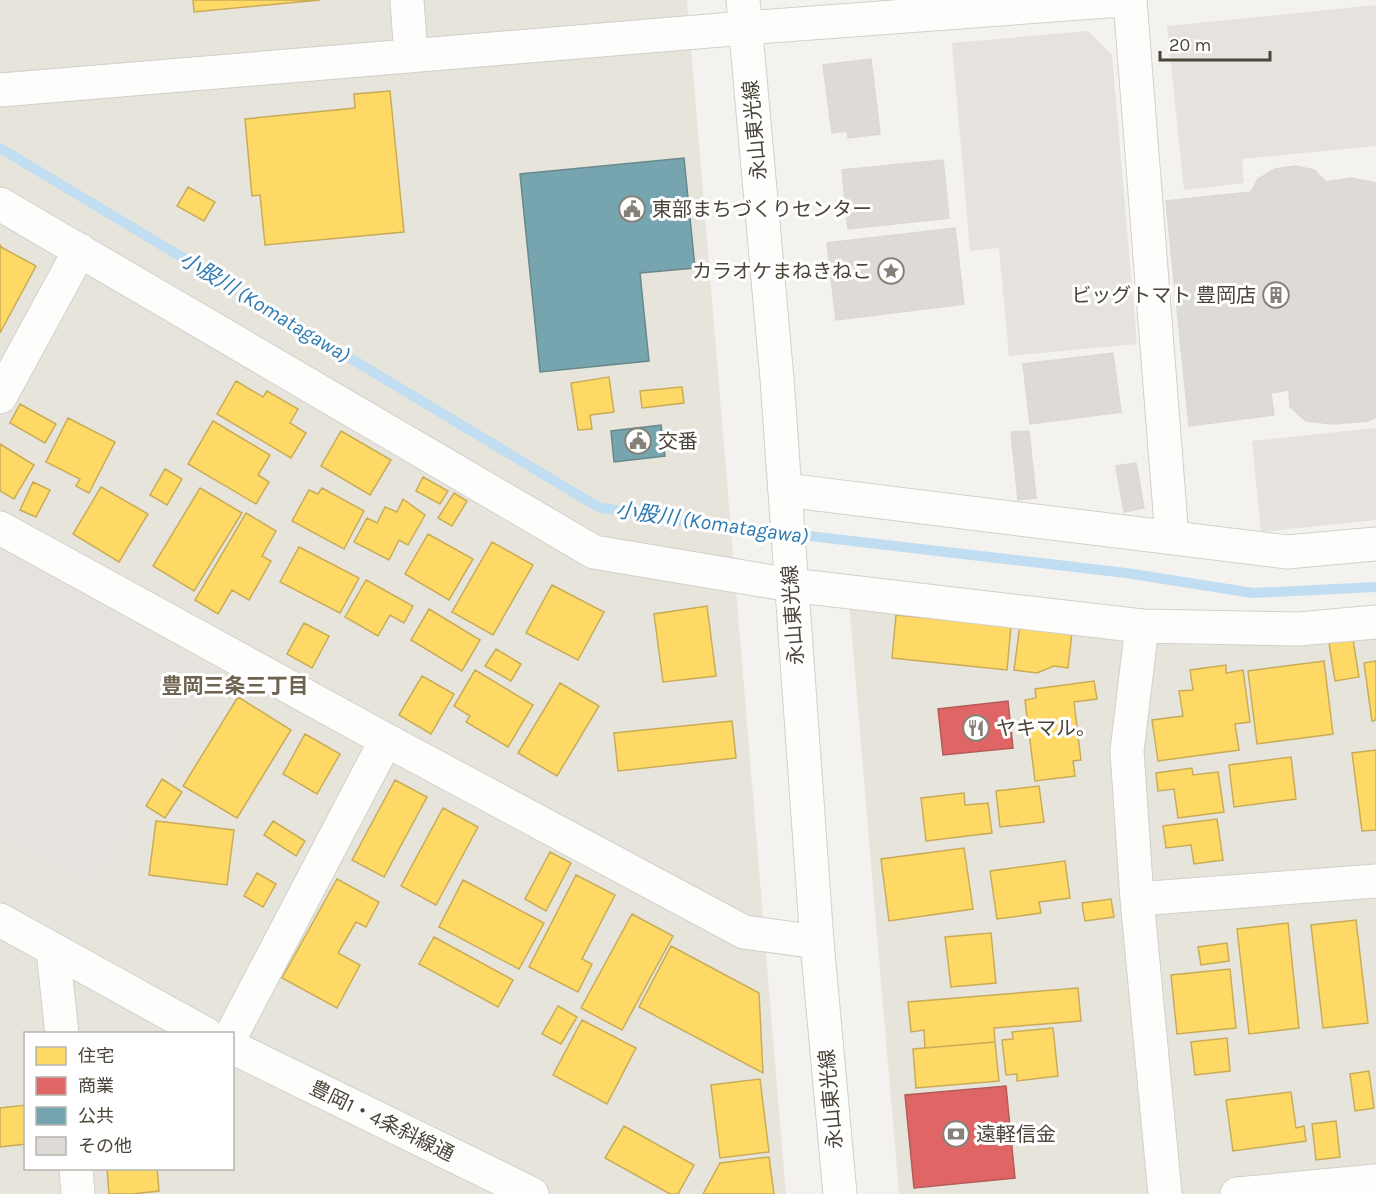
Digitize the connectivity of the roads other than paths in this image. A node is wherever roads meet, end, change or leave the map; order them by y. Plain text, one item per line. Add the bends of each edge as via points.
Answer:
1 (407, 0) edge
2 (1121, 0) edge
3 (1130, 0) edge
4 (744, 14) edge
5 (411, 56) junction
6 (0, 90) edge
7 (0, 204) edge
8 (80, 250) junction
9 (0, 396) edge
10 (786, 501) junction
11 (0, 528) edge
12 (1172, 538) junction
13 (1376, 544) edge
14 (791, 577) junction
15 (1376, 622) edge
16 (1142, 626) junction
17 (386, 740) junction
18 (1376, 880) edge
19 (1137, 899) junction
20 (0, 920) edge
21 (817, 942) junction
22 (53, 950) junction
23 (62, 1032) edge
24 (202, 1032) edge
25 (233, 1032) edge
26 (234, 1048) edge
27 (76, 1170) edge
28 (1364, 1186) edge
29 (529, 1193) edge
30 (78, 1194) edge
31 (840, 1194) edge
32 (1165, 1194) edge
33 (1237, 1194) edge

1 - 5 street
2 - 4 street
3 - 12 street
4 - 5 street
4 - 10 street, 永山東光線
5 - 6 street
7 - 8 street
8 - 9 street
8 - 14 street via 594,552
10 - 12 street
10 - 14 street, 永山東光線
11 - 17 street
12 - 13 street via 1287,552
14 - 16 street
14 - 21 street, 永山東光線
15 - 16 street via 1298,629
16 - 19 street via 1127,751
17 - 21 street via 744,932
17 - 25 street
18 - 19 street
19 - 32 street
20 - 22 street
21 - 31 street, 永山東光線
22 - 23 street
22 - 24 street
26 - 29 street, 豊岡1・4条斜線通
27 - 30 street
28 - 33 street

